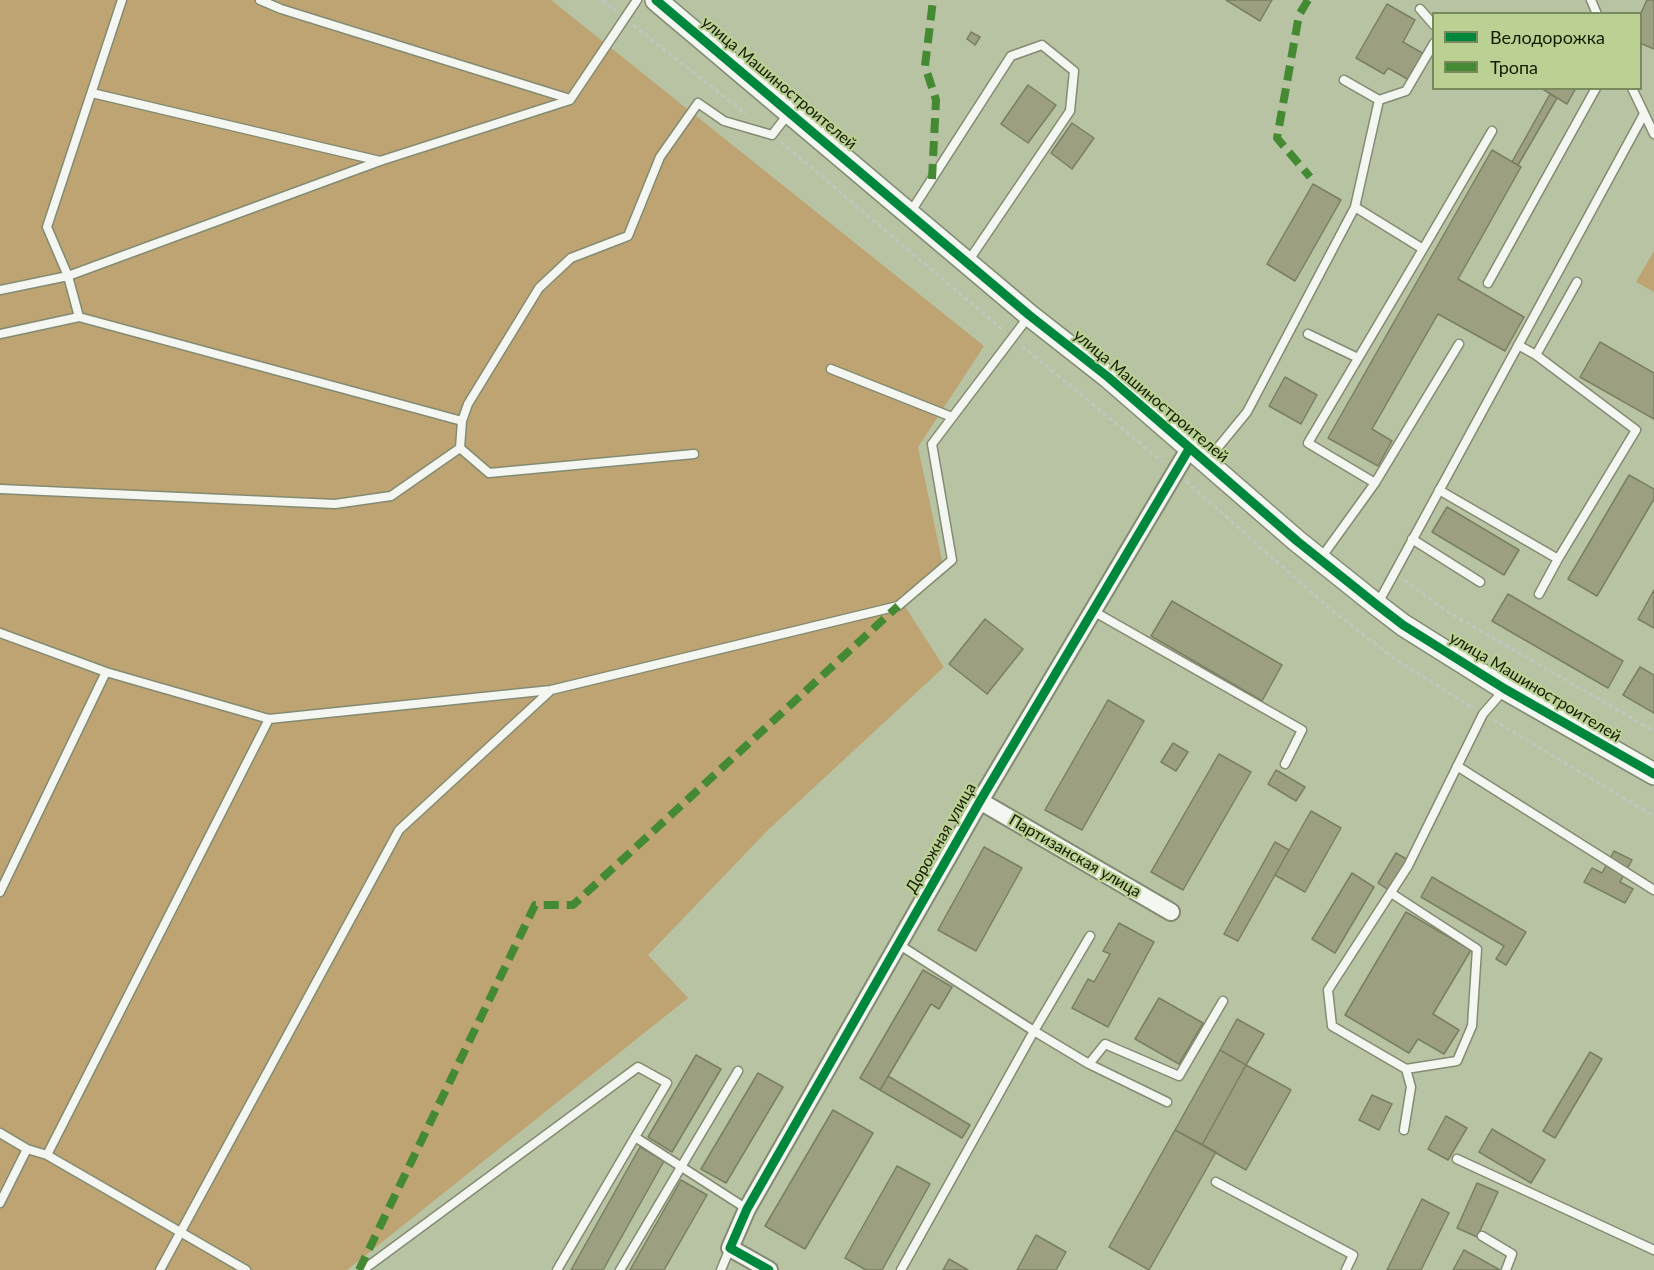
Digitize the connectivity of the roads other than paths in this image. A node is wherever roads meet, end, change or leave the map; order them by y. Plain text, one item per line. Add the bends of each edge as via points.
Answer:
1 (122, 0) edge
2 (260, 0) edge
3 (637, 0) edge
4 (656, 0) edge
5 (1420, 9) dead end
6 (1432, 23) edge
7 (1432, 46) edge
8 (1344, 80) dead end
9 (1595, 90) edge
10 (1633, 90) edge
11 (92, 93) junction
12 (570, 100) junction
13 (1379, 100) junction
14 (790, 112) junction
15 (1644, 114) junction
16 (1491, 131) dead end
17 (1654, 134) edge
18 (380, 161) junction
19 (1355, 207) junction
20 (909, 213) junction
21 (1423, 249) junction
22 (967, 263) junction
23 (68, 276) junction
24 (1577, 282) dead end
25 (1488, 283) dead end
26 (0, 290) edge
27 (1029, 315) junction
28 (79, 317) junction
29 (0, 334) edge
30 (1308, 334) dead end
31 (1459, 344) dead end
32 (1518, 345) junction
33 (1536, 355) junction
34 (1358, 358) junction
35 (831, 369) dead end
36 (952, 417) junction
37 (462, 421) junction
38 (460, 448) junction
39 (1189, 448) junction
40 (694, 454) dead end
41 (1206, 462) junction
42 (1375, 483) junction
43 (0, 489) edge
44 (1439, 490) junction
45 (1412, 539) junction
46 (1321, 559) junction
47 (1558, 559) junction
48 (1480, 582) dead end
49 (1539, 594) dead end
50 (1377, 605) junction
51 (1093, 611) junction
52 (0, 633) edge
53 (106, 672) junction
54 (1505, 689) junction
55 (551, 690) junction
56 (269, 718) junction
57 (1285, 764) dead end
58 (1457, 766) junction
59 (1654, 774) edge
60 (980, 801) junction
61 (1654, 890) edge
62 (0, 892) edge
63 (1391, 893) junction
64 (1171, 912) dead end
65 (1090, 936) dead end
66 (898, 944) junction
67 (1223, 1001) dead end
68 (1034, 1031) junction
69 (1089, 1064) junction
70 (1406, 1069) junction
71 (738, 1071) dead end
72 (1167, 1102) dead end
73 (1404, 1130) dead end
74 (0, 1133) edge
75 (635, 1137) junction
76 (27, 1149) junction
77 (47, 1155) junction
78 (1457, 1159) dead end
79 (681, 1167) junction
80 (1216, 1182) dead end
81 (0, 1203) edge
82 (747, 1209) junction
83 (181, 1231) junction
84 (1482, 1236) dead end
85 (730, 1248) junction
86 (1654, 1250) edge
87 (159, 1270) edge
88 (246, 1270) edge
89 (363, 1270) edge
90 (557, 1270) edge
91 (620, 1270) edge
92 (721, 1270) edge
93 (769, 1270) edge
94 (901, 1270) edge
95 (1346, 1270) edge
96 (1506, 1270) edge

1 - 11 lane
2 - 12 lane
3 - 12 lane
4 - 14 street, улица Машиностроителей
5 - 6 lane
7 - 13 lane via 1406,91
8 - 13 lane
9 - 25 lane
10 - 15 lane
11 - 18 lane
11 - 23 lane via 47,227
12 - 18 lane
13 - 19 lane
14 - 20 street, улица Машиностроителей
14 - 37 lane via 772,135 724,121 698,103 660,157 628,236 571,258 539,288
15 - 17 lane
15 - 32 lane
16 - 21 lane
18 - 23 lane
19 - 21 lane
19 - 41 lane via 1247,412
20 - 22 street, улица Машиностроителей
20 - 22 lane via 1011,56 1042,45 1074,71 1070,111
21 - 34 lane
22 - 27 street, улица Машиностроителей
23 - 26 lane
23 - 28 lane
24 - 33 lane
27 - 36 lane
27 - 39 street, улица Машиностроителей
28 - 29 lane
28 - 37 lane
30 - 34 lane
31 - 42 lane
32 - 33 lane
32 - 44 lane
33 - 47 lane via 1636,430
34 - 42 lane via 1308,442
35 - 36 lane
36 - 55 lane via 932,444 952,560 898,606
37 - 38 lane
38 - 40 lane via 489,473
38 - 43 lane via 391,496 335,504
39 - 41 street, улица Машиностроителей
39 - 51 street, Дорожная улица
41 - 46 street, улица Машиностроителей
42 - 46 lane
44 - 45 lane
44 - 47 lane
45 - 48 lane
45 - 50 lane
46 - 50 street, улица Машиностроителей
47 - 49 lane
50 - 54 street, улица Машиностроителей
51 - 57 lane via 1302,730
51 - 60 street, Дорожная улица
52 - 53 lane
53 - 56 lane
53 - 62 lane
54 - 58 lane via 1483,714
54 - 59 street, улица Машиностроителей
55 - 56 lane
55 - 83 lane via 399,830
56 - 77 lane
58 - 61 lane
58 - 63 lane
60 - 64 street, Партизанская улица
60 - 66 street, Дорожная улица
63 - 70 lane via 1328,990 1332,1026
63 - 70 lane via 1478,949 1472,1026 1457,1061
65 - 68 lane
66 - 68 lane
66 - 82 street, Дорожная улица
67 - 69 lane via 1179,1076 1105,1044
68 - 69 lane
68 - 94 lane
69 - 72 lane
70 - 73 lane via 1411,1087
71 - 79 lane
74 - 76 lane
75 - 79 lane
75 - 89 lane via 668,1083 638,1067
75 - 90 lane
76 - 77 lane
76 - 81 lane
77 - 83 lane
78 - 86 lane
79 - 82 lane
79 - 91 lane
80 - 95 lane via 1353,1255
82 - 85 street, Дорожная улица
83 - 87 lane
83 - 88 lane
84 - 96 lane via 1512,1254
85 - 92 lane
85 - 93 street

